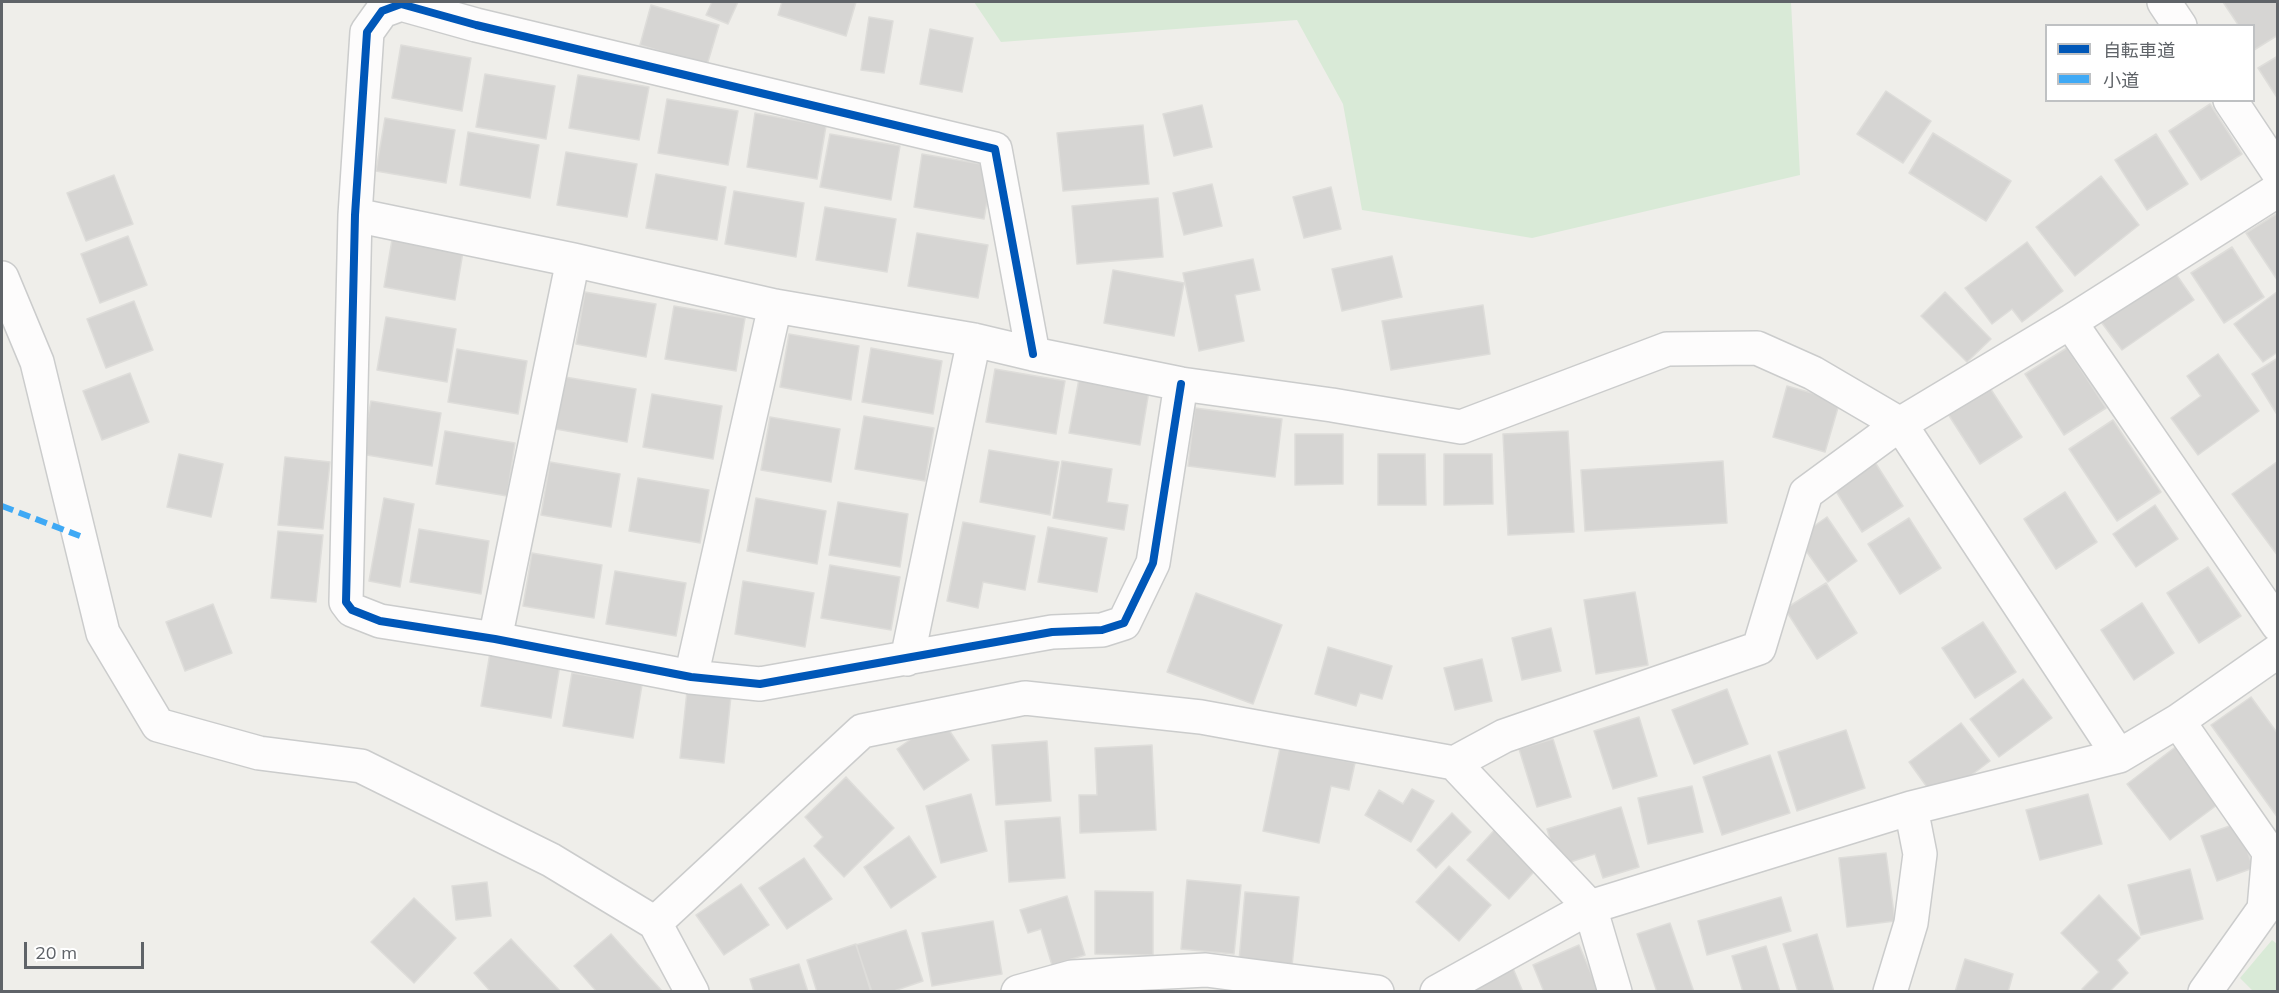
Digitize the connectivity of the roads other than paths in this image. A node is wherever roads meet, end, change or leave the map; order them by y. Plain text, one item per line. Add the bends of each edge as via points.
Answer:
1 (2163, 2) edge
2 (2179, 24) edge
3 (2231, 102) edge
4 (2277, 172) edge
5 (2277, 190) edge
6 (355, 215) junction
7 (573, 260) junction
8 (2, 278) edge
9 (775, 306) junction
10 (2070, 322) junction
11 (974, 340) junction
12 (1033, 354) junction
13 (1181, 384) junction
14 (1899, 424) junction
15 (2277, 625) edge
16 (495, 639) junction
17 (2277, 651) edge
18 (907, 659) junction
19 (691, 677) junction
20 (2178, 721) junction
21 (2119, 756) junction
22 (1454, 763) junction
23 (1911, 808) junction
24 (1590, 907) junction
25 (656, 923) junction
26 (679, 992) edge
27 (692, 992) edge
28 (1018, 992) edge
29 (1377, 992) edge
30 (1437, 992) edge
31 (1615, 992) edge
32 (1890, 992) edge
33 (2205, 992) edge

1 - 2 street
3 - 4 street
5 - 10 street
6 - 7 street
6 - 12 street via 367,32 382,11 401,4 995,149
6 - 16 street via 346,602 352,610 380,621
7 - 9 street
7 - 16 street
8 - 25 street via 37,362 103,633 158,726 259,753 361,766 551,860
9 - 11 street
9 - 19 street
10 - 14 street
10 - 15 street
11 - 12 street
11 - 18 street
12 - 13 street
13 - 14 street via 1461,427 1667,349 1757,348 1813,373
13 - 18 street via 1154,563 1124,622 1102,630 1052,632
14 - 21 street
14 - 22 street via 1806,493 1759,648 1504,736
16 - 19 street
17 - 20 street
18 - 19 street via 760,684
20 - 21 street
20 - 33 street via 2269,852 2264,909
21 - 23 street
22 - 24 street
22 - 25 street via 1201,717 1025,698 862,731
23 - 24 street
23 - 32 street via 1920,854 1911,922
24 - 30 street
24 - 31 street
25 - 26 street
25 - 27 street
28 - 29 street via 1072,976 1206,970

